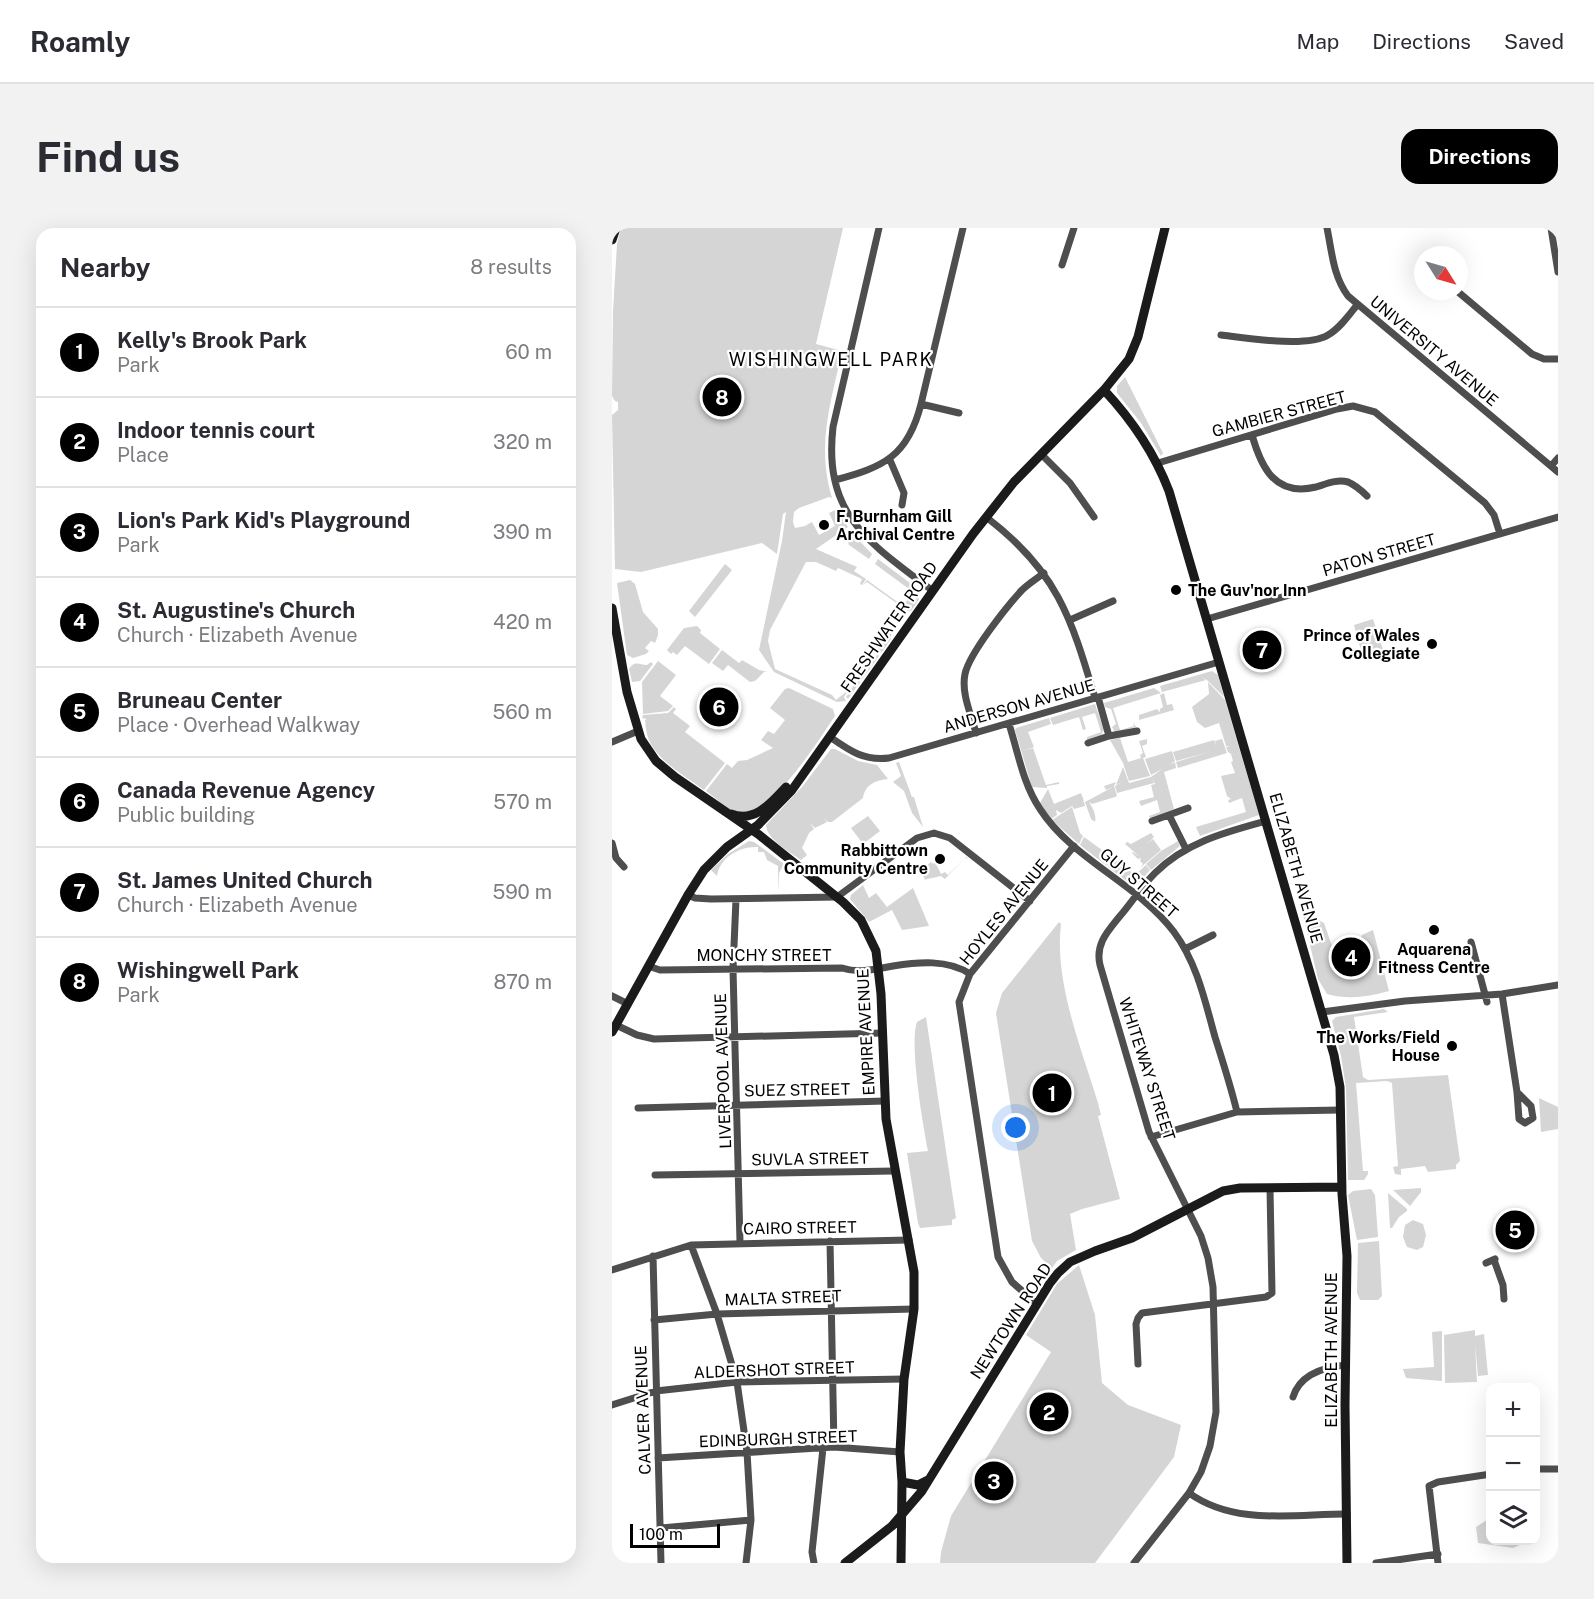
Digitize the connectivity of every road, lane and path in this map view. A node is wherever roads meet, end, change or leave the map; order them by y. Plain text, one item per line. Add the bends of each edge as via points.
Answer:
1 (616, 228) edge
2 (879, 228) edge
3 (963, 228) edge
4 (1074, 228) edge
5 (1166, 228) edge
6 (1327, 228) edge
7 (1551, 228) edge
8 (612, 240) edge
9 (1062, 265) dead end
10 (1558, 272) edge
11 (1467, 300) edge
12 (1357, 304) junction
13 (1221, 335) dead end
14 (1558, 359) edge
15 (1104, 390) junction
16 (921, 404) junction
17 (959, 413) dead end
18 (1252, 435) junction
19 (1041, 454) junction
20 (1558, 458) edge
21 (890, 459) junction
22 (1158, 463) junction
23 (1551, 466) junction
24 (1558, 472) edge
25 (835, 480) junction
26 (1367, 496) dead end
27 (902, 505) dead end
28 (1094, 516) dead end
29 (986, 517) junction
30 (1558, 518) edge
31 (1500, 534) junction
32 (1044, 573) junction
33 (933, 591) junction
34 (1113, 601) dead end
35 (612, 608) edge
36 (1207, 619) junction
37 (1070, 620) junction
38 (1219, 662) junction
39 (1097, 698) junction
40 (1009, 724) junction
41 (638, 731) junction
42 (1137, 731) dead end
43 (976, 733) junction
44 (1109, 736) junction
45 (830, 737) junction
46 (612, 742) edge
47 (1088, 743) dead end
48 (801, 777) junction
49 (1188, 808) dead end
50 (725, 813) junction
51 (1169, 815) junction
52 (1152, 821) dead end
53 (1266, 821) junction
54 (750, 830) junction
55 (612, 843) edge
56 (1074, 846) junction
57 (1186, 849) junction
58 (624, 867) dead end
59 (688, 895) junction
60 (1137, 895) junction
61 (837, 897) junction
62 (736, 899) junction
63 (1030, 901) junction
64 (1213, 935) dead end
65 (1471, 942) dead end
66 (1185, 949) junction
67 (648, 966) junction
68 (733, 969) junction
69 (879, 969) junction
70 (970, 974) junction
71 (1558, 985) edge
72 (1502, 994) junction
73 (612, 996) edge
74 (1487, 1002) dead end
75 (628, 1004) junction
76 (1322, 1012) junction
77 (614, 1028) edge
78 (883, 1033) junction
79 (735, 1036) junction
80 (1517, 1092) dead end
81 (885, 1101) junction
82 (736, 1105) junction
83 (638, 1108) dead end
84 (1341, 1110) junction
85 (1237, 1112) junction
86 (1151, 1137) junction
87 (894, 1170) junction
88 (739, 1174) junction
89 (655, 1175) dead end
90 (1342, 1187) junction
91 (1270, 1189) junction
92 (1188, 1209) junction
93 (909, 1240) junction
94 (830, 1241) junction
95 (740, 1242) junction
96 (691, 1245) junction
97 (653, 1256) junction
98 (1486, 1263) dead end
99 (612, 1270) edge
100 (1504, 1299) dead end
101 (1037, 1304) junction
102 (1213, 1304) junction
103 (914, 1309) junction
104 (831, 1310) junction
105 (717, 1314) junction
106 (654, 1320) junction
107 (1138, 1364) dead end
108 (1346, 1365) junction
109 (904, 1379) junction
110 (833, 1380) junction
111 (737, 1382) junction
112 (656, 1391) junction
113 (1293, 1397) dead end
114 (612, 1405) edge
115 (834, 1447) junction
116 (823, 1448) junction
117 (747, 1452) junction
118 (900, 1452) junction
119 (658, 1458) junction
120 (1558, 1468) edge
121 (1540, 1469) edge
122 (1486, 1475) edge
123 (930, 1478) junction
124 (902, 1482) junction
125 (1189, 1493) junction
126 (1347, 1514) junction
127 (900, 1517) junction
128 (750, 1520) junction
129 (661, 1528) junction
130 (1438, 1554) junction
131 (661, 1563) edge
132 (746, 1563) edge
133 (814, 1563) edge
134 (845, 1563) edge
135 (901, 1563) edge
136 (1134, 1563) edge
137 (1347, 1563) edge
138 (1376, 1563) edge
139 (1438, 1563) edge

1 - 8 main road
2 - 25 street via 833,427
3 - 16 street
4 - 9 street
5 - 15 main road, FRESHWATER ROAD via 1138,337 1129,359
6 - 12 street, UNIVERSITY AVENUE via 1338,280
7 - 10 street
11 - 14 street via 1532,354
12 - 13 street via 1336,329 1316,341
12 - 23 street, UNIVERSITY AVENUE
15 - 19 main road, FRESHWATER ROAD
15 - 22 main road, ELIZABETH AVENUE via 1135,425
16 - 17 street
16 - 21 street via 913,430
18 - 22 street, GAMBIER STREET
18 - 26 street via 1263,467 1281,483 1308,488 1344,482
18 - 31 street, GAMBIER STREET via 1346,407 1368,409 1383,417 1485,503
19 - 28 street via 1070,483
19 - 29 main road, FRESHWATER ROAD
20 - 23 street
21 - 25 street via 875,468
21 - 27 street via 904,493
22 - 36 main road, ELIZABETH AVENUE via 1176,510
23 - 24 street, UNIVERSITY AVENUE
25 - 33 street via 843,505 860,532
29 - 32 street
29 - 33 main road, FRESHWATER ROAD
30 - 31 street, PATON STREET
31 - 36 street, PATON STREET
32 - 37 street
32 - 43 street via 1013,600 967,667 964,690
33 - 45 main road, FRESHWATER ROAD
34 - 37 street
35 - 41 main road, EMPIRE AVENUE via 620,664
36 - 38 main road, ELIZABETH AVENUE
37 - 39 street
38 - 39 street, ANDERSON AVENUE
38 - 53 main road, ELIZABETH AVENUE
39 - 40 street, ANDERSON AVENUE
39 - 44 street
40 - 43 street, ANDERSON AVENUE
40 - 56 street, GUY STREET via 1036,803
41 - 46 street
41 - 50 main road, EMPIRE AVENUE via 646,748 665,770
42 - 44 street
43 - 45 street, ANDERSON AVENUE via 877,759 858,756
44 - 47 street
45 - 48 main road, FRESHWATER ROAD
48 - 50 main road via 759,813 743,817
48 - 54 main road, FRESHWATER ROAD
49 - 51 street
50 - 54 main road, EMPIRE AVENUE
51 - 52 street
51 - 57 street
53 - 57 street, WHITEWAY STREET
53 - 76 main road, ELIZABETH AVENUE
54 - 59 main road, FRESHWATER ROAD via 710,863
54 - 61 main road, EMPIRE AVENUE
55 - 58 street via 616,858
56 - 60 street, GUY STREET
56 - 63 street, HOYLES AVENUE
57 - 60 street, WHITEWAY STREET via 1160,868
59 - 62 street
59 - 67 main road, FRESHWATER ROAD
60 - 66 street, GUY STREET via 1169,926
60 - 86 street, WHITEWAY STREET via 1103,939 1098,954
61 - 62 street
61 - 63 street via 920,836 933,832 950,838
61 - 69 main road, EMPIRE AVENUE via 866,928
62 - 68 street, LIVERPOOL AVENUE
63 - 70 street, HOYLES AVENUE
64 - 66 street
65 - 74 street
66 - 85 street, GUY STREET via 1200,983
67 - 68 street, MONCHY STREET via 660,970
67 - 75 main road, FRESHWATER ROAD
68 - 69 street, MONCHY STREET
68 - 79 street, LIVERPOOL AVENUE
69 - 70 street, MONCHY STREET via 937,963
69 - 78 main road, EMPIRE AVENUE
70 - 101 street, HOYLES AVENUE via 959,1009 997,1253 1012,1282
71 - 72 street
72 - 76 street
72 - 80 street
73 - 75 street
75 - 77 main road, FRESHWATER ROAD
76 - 84 main road, ELIZABETH AVENUE via 1338,1071
77 - 79 street via 654,1039
78 - 79 street
78 - 81 main road, EMPIRE AVENUE
79 - 82 street, LIVERPOOL AVENUE
81 - 82 street, SUEZ STREET
81 - 87 main road, EMPIRE AVENUE
82 - 83 street, SUEZ STREET
82 - 88 street, LIVERPOOL AVENUE
84 - 85 street
84 - 90 main road, ELIZABETH AVENUE
85 - 86 street
86 - 92 street, WHITEWAY STREET
87 - 88 street, SUVLA STREET
87 - 93 main road, EMPIRE AVENUE
88 - 89 street, SUVLA STREET
88 - 95 street, LIVERPOOL AVENUE
90 - 91 main road, NEWTOWN ROAD
90 - 108 main road, ELIZABETH AVENUE via 1347,1265
91 - 92 main road, NEWTOWN ROAD via 1230,1189
91 - 102 street via 1272,1293
92 - 101 main road, NEWTOWN ROAD via 1131,1238 1070,1262
92 - 102 street, WHITEWAY STREET via 1208,1258
93 - 94 street, CAIRO STREET
93 - 103 main road, EMPIRE AVENUE
94 - 95 street, CAIRO STREET
94 - 104 street
95 - 96 street, CAIRO STREET
96 - 97 street, CAIRO STREET
96 - 105 street
97 - 99 street, CAIRO STREET
97 - 106 street, CALVER AVENUE
98 - 100 street via 1494,1259
101 - 123 main road, NEWTOWN ROAD
102 - 107 street via 1142,1313 1136,1323
102 - 125 street, WHITEWAY STREET via 1215,1422 1206,1459
103 - 104 street, MALTA STREET
103 - 109 main road, EMPIRE AVENUE
104 - 105 street, MALTA STREET
104 - 110 street
105 - 106 street, MALTA STREET
105 - 111 street
106 - 112 street, CALVER AVENUE
108 - 113 street via 1314,1373 1298,1385
108 - 126 main road, ELIZABETH AVENUE
109 - 110 street, ALDERSHOT STREET
109 - 118 main road, EMPIRE AVENUE
110 - 111 street, ALDERSHOT STREET
110 - 115 street
111 - 112 street, ALDERSHOT STREET
111 - 117 street
112 - 114 street, ALDERSHOT STREET
112 - 119 street, CALVER AVENUE
115 - 116 street, EDINBURGH STREET
115 - 118 street, EDINBURGH STREET
116 - 117 street, EDINBURGH STREET
116 - 133 street
117 - 119 street, EDINBURGH STREET
117 - 128 street
118 - 124 main road, EMPIRE AVENUE
119 - 129 street, CALVER AVENUE
120 - 121 street
122 - 130 street via 1431,1484
123 - 124 main road via 918,1485
123 - 127 main road, NEWTOWN ROAD
124 - 127 main road, EMPIRE AVENUE
125 - 126 street via 1217,1508 1240,1514
125 - 136 street, WHITEWAY STREET
126 - 137 main road, ELIZABETH AVENUE
127 - 134 main road, NEWTOWN ROAD
127 - 135 main road, EMPIRE AVENUE
128 - 129 street
128 - 132 street
129 - 131 street, CALVER AVENUE
130 - 138 street
130 - 139 street

